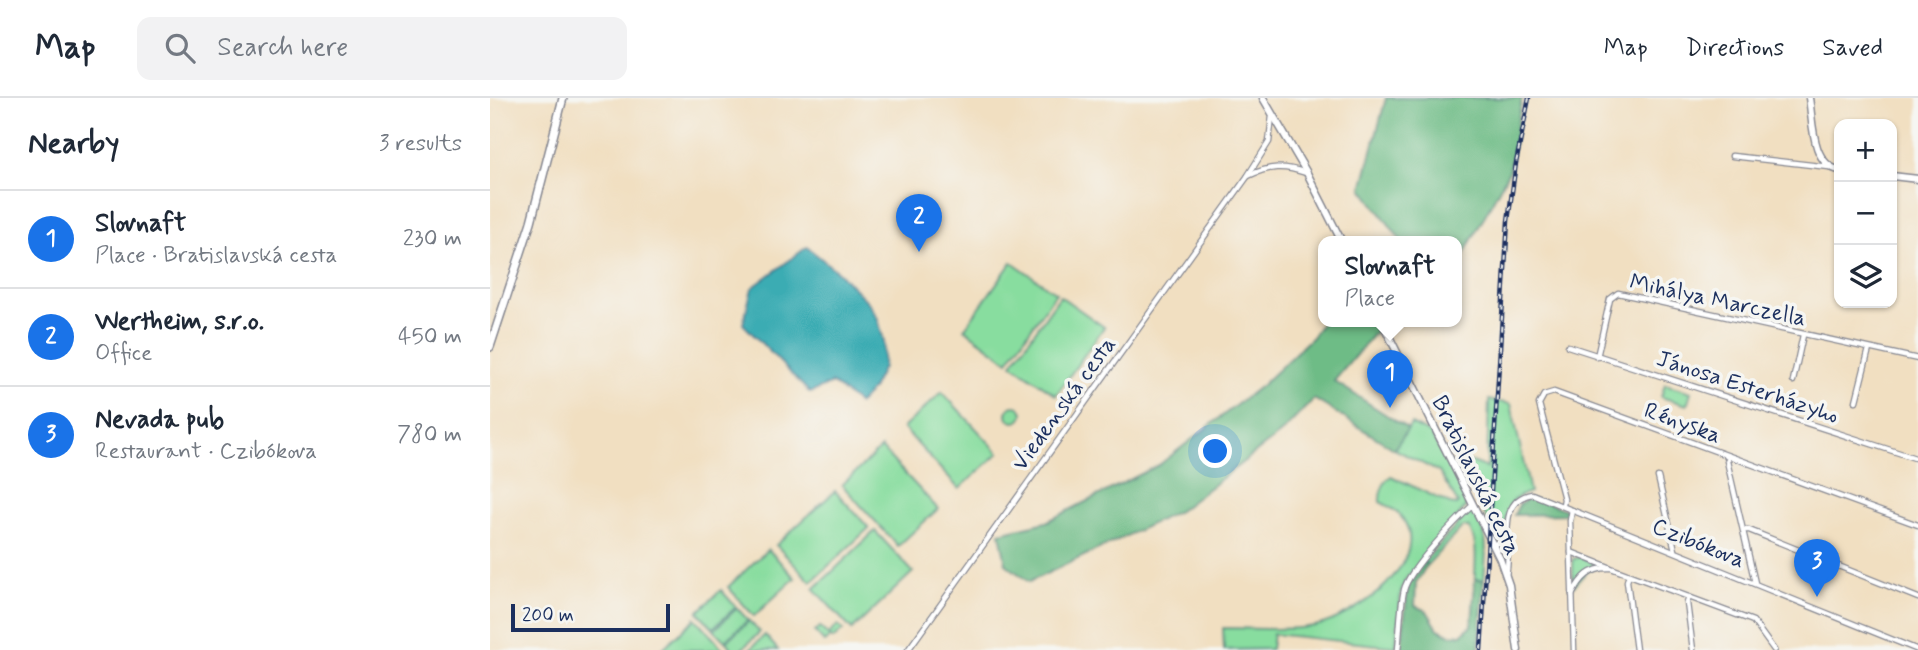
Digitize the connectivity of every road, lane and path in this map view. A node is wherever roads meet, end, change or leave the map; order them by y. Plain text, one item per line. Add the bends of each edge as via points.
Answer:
1 (563, 98) edge
2 (1263, 98) edge
3 (1809, 98) edge
4 (1272, 112) junction
5 (1732, 156) dead end
6 (1829, 167) junction
7 (1834, 168) edge
8 (1307, 173) junction
9 (1247, 177) junction
10 (1897, 177) edge
11 (1918, 179) edge
12 (1339, 236) edge
13 (1385, 327) edge
14 (1803, 335) junction
15 (1568, 346) dead end
16 (490, 347) edge
17 (1869, 349) junction
18 (1597, 356) junction
19 (1918, 359) edge
20 (1793, 381) dead end
21 (1856, 401) dead end
22 (1729, 457) junction
23 (1918, 459) edge
24 (1658, 477) dead end
25 (1474, 505) junction
26 (1563, 505) junction
27 (1572, 509) junction
28 (1918, 525) edge
29 (1508, 530) junction
30 (1744, 530) junction
31 (1493, 545) junction
32 (1675, 551) junction
33 (1571, 552) junction
34 (1611, 568) junction
35 (1629, 575) junction
36 (1506, 576) junction
37 (1755, 583) junction
38 (1572, 595) junction
39 (1689, 597) junction
40 (1918, 598) edge
41 (908, 650) edge
42 (1398, 650) edge
43 (1518, 650) edge
44 (1574, 650) edge
45 (1636, 650) edge
46 (1693, 650) edge
47 (1774, 650) edge
48 (1918, 650) edge

1 - 16 main road via 531,222
2 - 4 street
3 - 6 street via 1819,154
4 - 8 street
4 - 9 street, Viedenská cesta via 1269,142
5 - 6 street
6 - 7 street
8 - 9 street via 1277,166
8 - 12 street
9 - 41 street, Viedenská cesta
10 - 11 street
13 - 25 street, Bratislavská cesta
14 - 17 street, Mihálya Marczella
14 - 18 street, Mihálya Marczella via 1618,293 1609,299
14 - 20 street
15 - 18 street, Jánosa Esterházyho
17 - 19 street, Mihálya Marczella
17 - 21 street
18 - 23 street, Jánosa Esterházyho
22 - 26 street, Rényska via 1554,393 1544,395 1539,404
22 - 28 street, Rényska
22 - 30 street
24 - 32 street
25 - 31 street, Bratislavská cesta
25 - 42 street via 1408,580
26 - 27 street, Czibókova
26 - 29 street, Czibókova via 1525,496 1511,508
27 - 32 street, Czibókova
27 - 33 street
29 - 31 street, Czibókova via 1503,540
29 - 36 street
30 - 37 street
30 - 40 street
31 - 36 street, Bratislavská cesta
32 - 37 street, Czibókova
33 - 34 street
33 - 38 street
34 - 35 street
34 - 38 street via 1587,574
35 - 39 street
35 - 45 street
36 - 43 street, Bratislavská cesta
37 - 48 street, Czibókova
38 - 44 street
39 - 46 street
39 - 47 street via 1753,621

